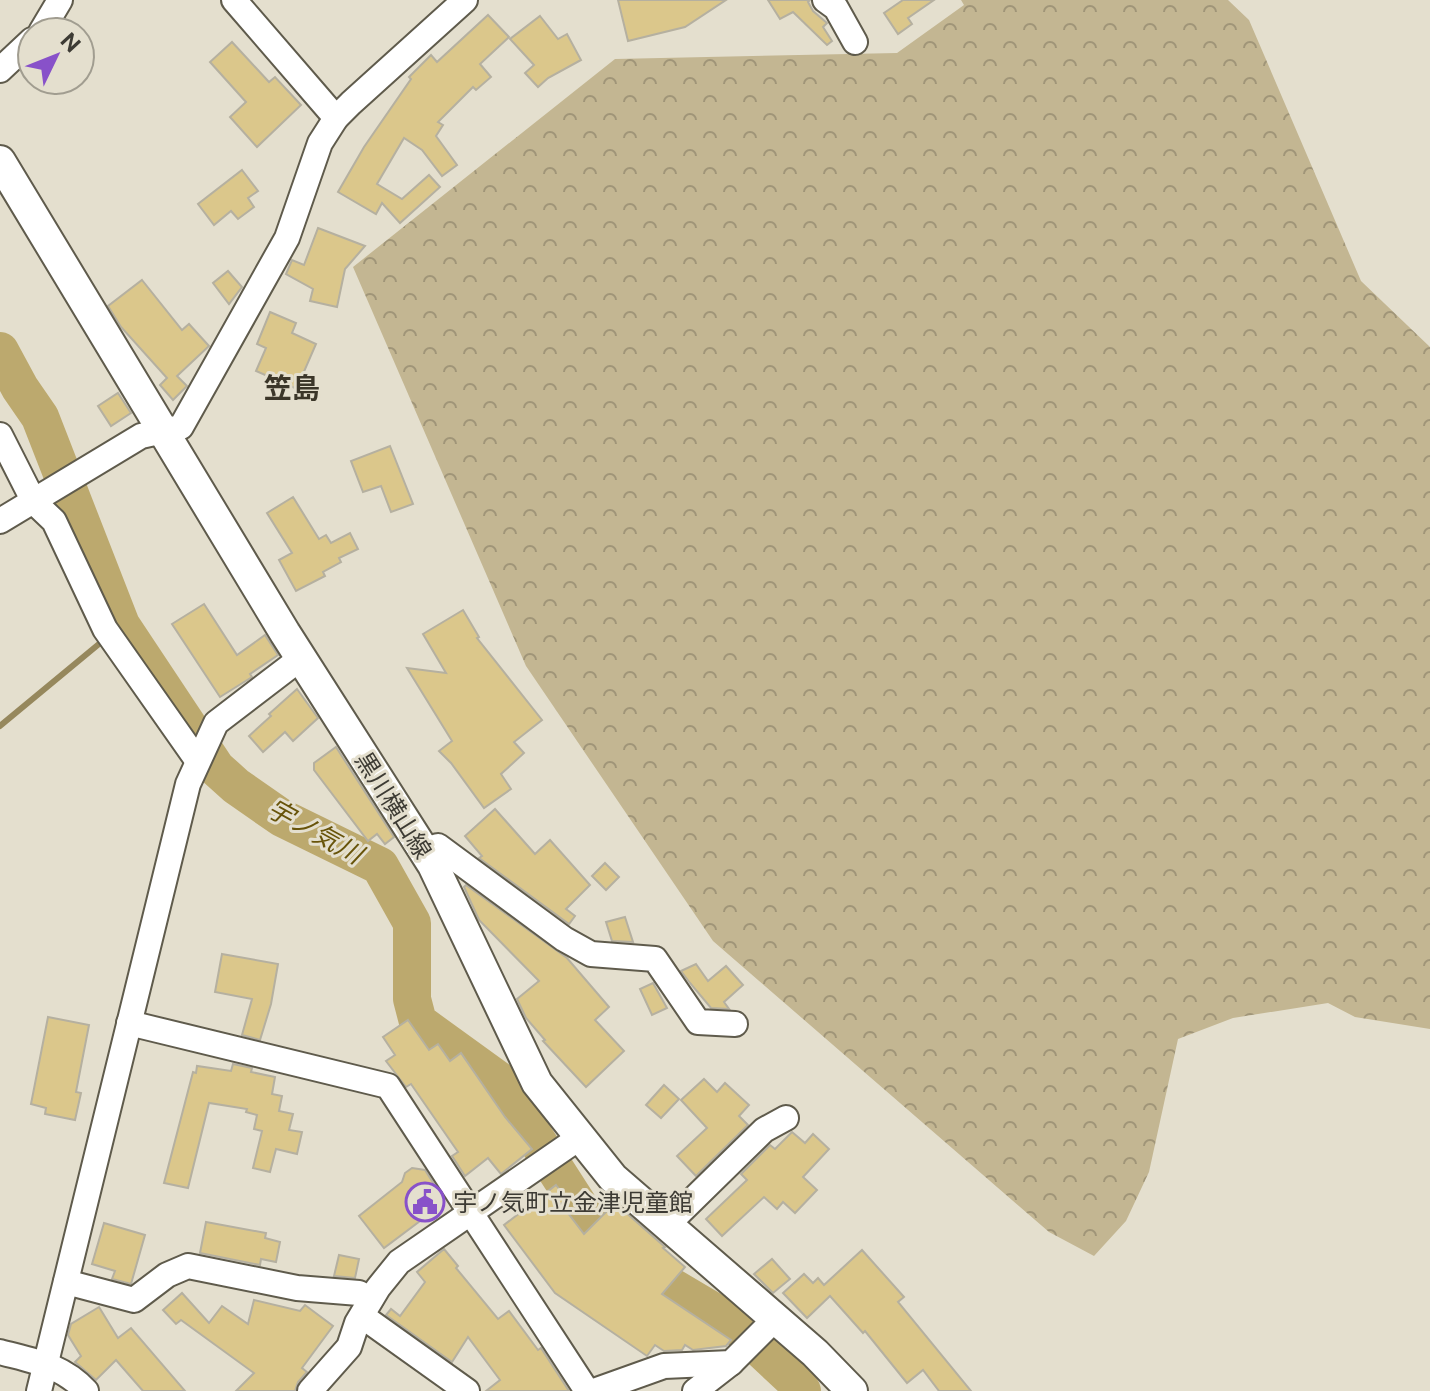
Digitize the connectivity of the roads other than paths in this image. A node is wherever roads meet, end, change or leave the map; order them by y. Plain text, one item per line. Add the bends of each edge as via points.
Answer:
1 (234, 0) edge
2 (465, 0) edge
3 (825, 0) edge
4 (855, 42) dead end
5 (16, 55) edge
6 (0, 70) edge
7 (336, 118) junction
8 (0, 161) edge
9 (164, 431) junction
10 (0, 435) edge
11 (43, 496) junction
12 (0, 521) edge
13 (301, 658) junction
14 (198, 758) junction
15 (424, 850) junction
16 (129, 1023) junction
17 (735, 1024) dead end
18 (786, 1118) dead end
19 (560, 1150) junction
20 (471, 1210) junction
21 (667, 1225) junction
22 (66, 1282) junction
23 (366, 1307) junction
24 (770, 1324) junction
25 (0, 1352) edge
26 (739, 1356) junction
27 (46, 1364) junction
28 (702, 1385) edge
29 (39, 1391) edge
30 (86, 1391) edge
31 (310, 1391) edge
32 (467, 1391) edge
33 (587, 1391) edge
34 (594, 1391) edge
35 (683, 1391) edge
36 (852, 1391) edge

1 - 7 street
2 - 7 street
3 - 4 street via 836,8
5 - 6 street
7 - 9 street via 320,143 287,238 181,427
8 - 9 main road, 黒川横山線
9 - 11 street via 141,436
9 - 13 main road, 黒川横山線
10 - 11 street
11 - 12 street
11 - 14 street via 109,634
13 - 14 street via 216,723
13 - 15 main road, 黒川横山線
14 - 16 street
15 - 17 street via 438,846 591,954 655,959 698,1022
15 - 19 main road, 黒川横山線 via 537,1083
16 - 20 street via 388,1086
16 - 22 street
18 - 21 street via 764,1130
19 - 20 street
19 - 21 main road, 黒川横山線 via 613,1178
20 - 23 street via 399,1262
20 - 33 street
21 - 24 main road, 黒川横山線
22 - 23 street via 134,1300 188,1266 297,1288 359,1293
22 - 27 street
23 - 31 street via 349,1347
23 - 32 street
24 - 26 street
24 - 36 main road, 黒川横山線 via 815,1353
25 - 27 street
26 - 28 street
26 - 34 street via 664,1366
27 - 29 street
27 - 30 street via 72,1376
28 - 35 street

